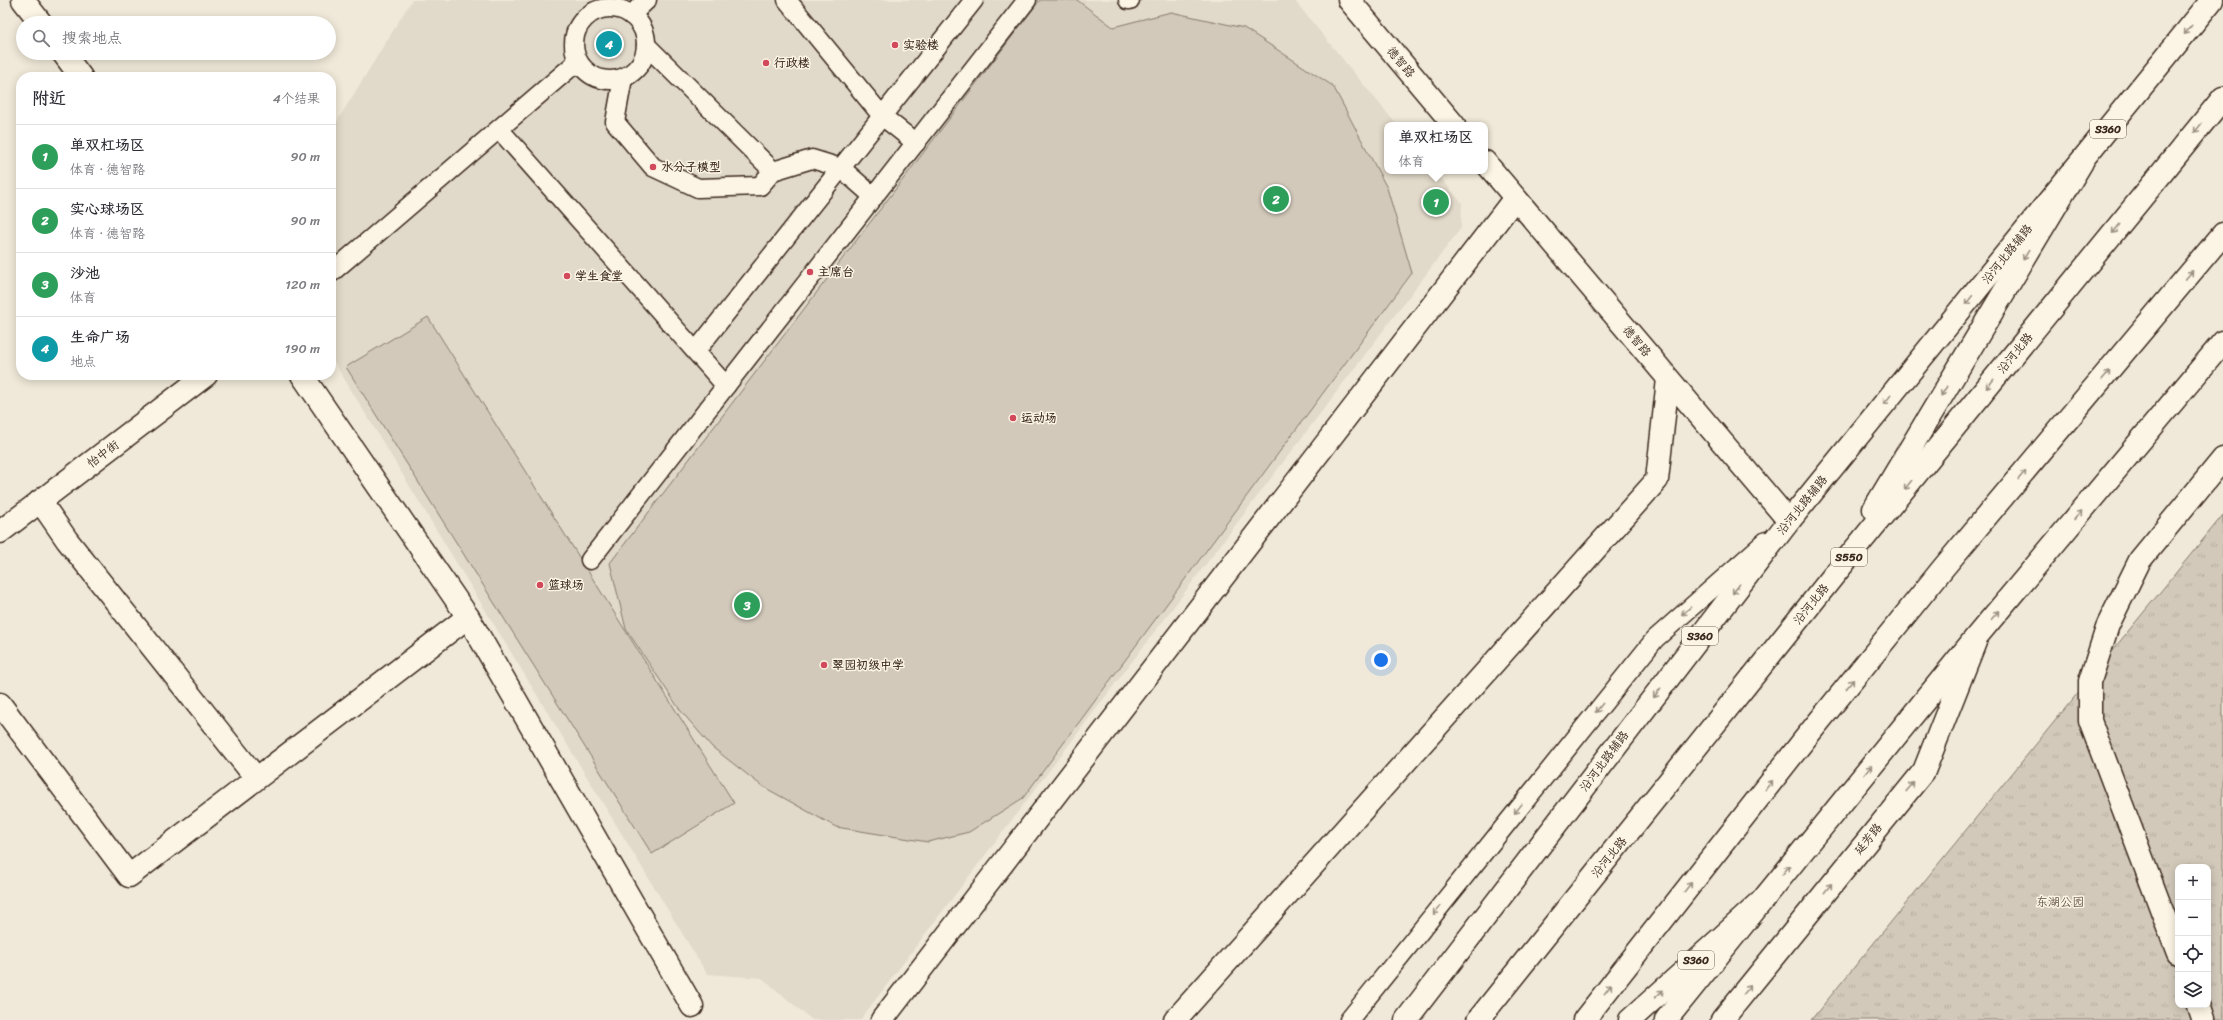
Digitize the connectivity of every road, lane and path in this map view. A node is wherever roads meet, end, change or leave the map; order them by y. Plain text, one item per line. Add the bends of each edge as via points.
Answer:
1 (23, 0) edge
2 (647, 0) edge
3 (787, 0) edge
4 (974, 0) edge
5 (1028, 0) edge
6 (1349, 0) edge
7 (2212, 0) edge
8 (600, 4) edge
9 (631, 15) junction
10 (36, 16) edge
11 (646, 45) junction
12 (68, 60) edge
13 (578, 61) junction
14 (77, 72) edge
15 (623, 78) junction
16 (2223, 98) edge
17 (882, 116) junction
18 (1451, 122) edge
19 (499, 129) junction
20 (916, 143) junction
21 (2082, 162) junction
22 (1488, 166) edge
23 (841, 168) junction
24 (773, 171) junction
25 (874, 197) junction
26 (1515, 198) junction
27 (2223, 234) edge
28 (336, 269) edge
29 (2223, 342) edge
30 (696, 351) junction
31 (1668, 379) junction
32 (199, 380) edge
33 (305, 380) edge
34 (726, 386) junction
35 (2223, 459) edge
36 (40, 502) junction
37 (1789, 521) junction
38 (0, 532) edge
39 (590, 560) dead end
40 (1834, 575) junction
41 (468, 617) junction
42 (1977, 636) junction
43 (0, 704) edge
44 (256, 778) junction
45 (1762, 901) junction
46 (2175, 945) edge
47 (692, 1006) dead end
48 (2199, 1008) edge
49 (882, 1020) edge
50 (1175, 1020) edge
51 (1349, 1020) edge
52 (1406, 1020) edge
53 (1478, 1020) edge
54 (1584, 1020) edge
55 (1630, 1020) edge
56 (1666, 1020) edge
57 (1722, 1020) edge
58 (2203, 1020) edge

1 - 10 main road
2 - 9 lane
3 - 17 lane
4 - 17 lane
5 - 20 lane
6 - 18 main road, 德智路
7 -> 21 main road, 沿河北路辅路 / S360
8 - 9 lane
8 - 13 lane via 577,29 574,40
9 - 11 lane via 645,34
11 - 15 lane via 640,66
11 - 24 lane
12 - 14 main road
13 - 15 lane via 592,76 602,80
13 - 19 lane
15 - 24 lane via 615,122 653,167 698,188 760,186
16 -> 40 main road, 沿河北路 / S550
17 - 20 lane
17 - 23 lane
19 - 28 lane
19 - 30 lane
20 - 25 lane
21 -> 37 main road, 沿河北路辅路 / S360
21 -> 40 main road
22 - 26 main road, 德智路
23 - 24 lane via 812,159
23 - 25 lane
23 - 30 lane
25 - 34 lane
26 - 31 main road, 德智路
26 - 49 main road
54 -> 27 main road via 1944,567
42 -> 29 main road, S360
30 - 34 lane
31 - 37 main road, 德智路
31 - 50 main road via 1657,480
32 - 36 main road, 怡中街
33 - 41 main road
34 - 39 lane
35 - 46 main road via 2140,560 2108,625 2090,681 2090,721
36 - 38 main road, 怡中街
36 - 44 main road
37 -> 51 lane via 1655,638
37 -> 52 main road, 沿河北路辅路 / S360
40 - 53 main road, 沿河北路 / S550
41 - 44 main road
41 - 47 main road
45 -> 42 main road, S360
57 -> 42 main road, 延芳路 via 1924,771
43 - 44 main road via 129,876
55 -> 45 main road, S360
45 - 56 main road, S360
48 - 58 main road

